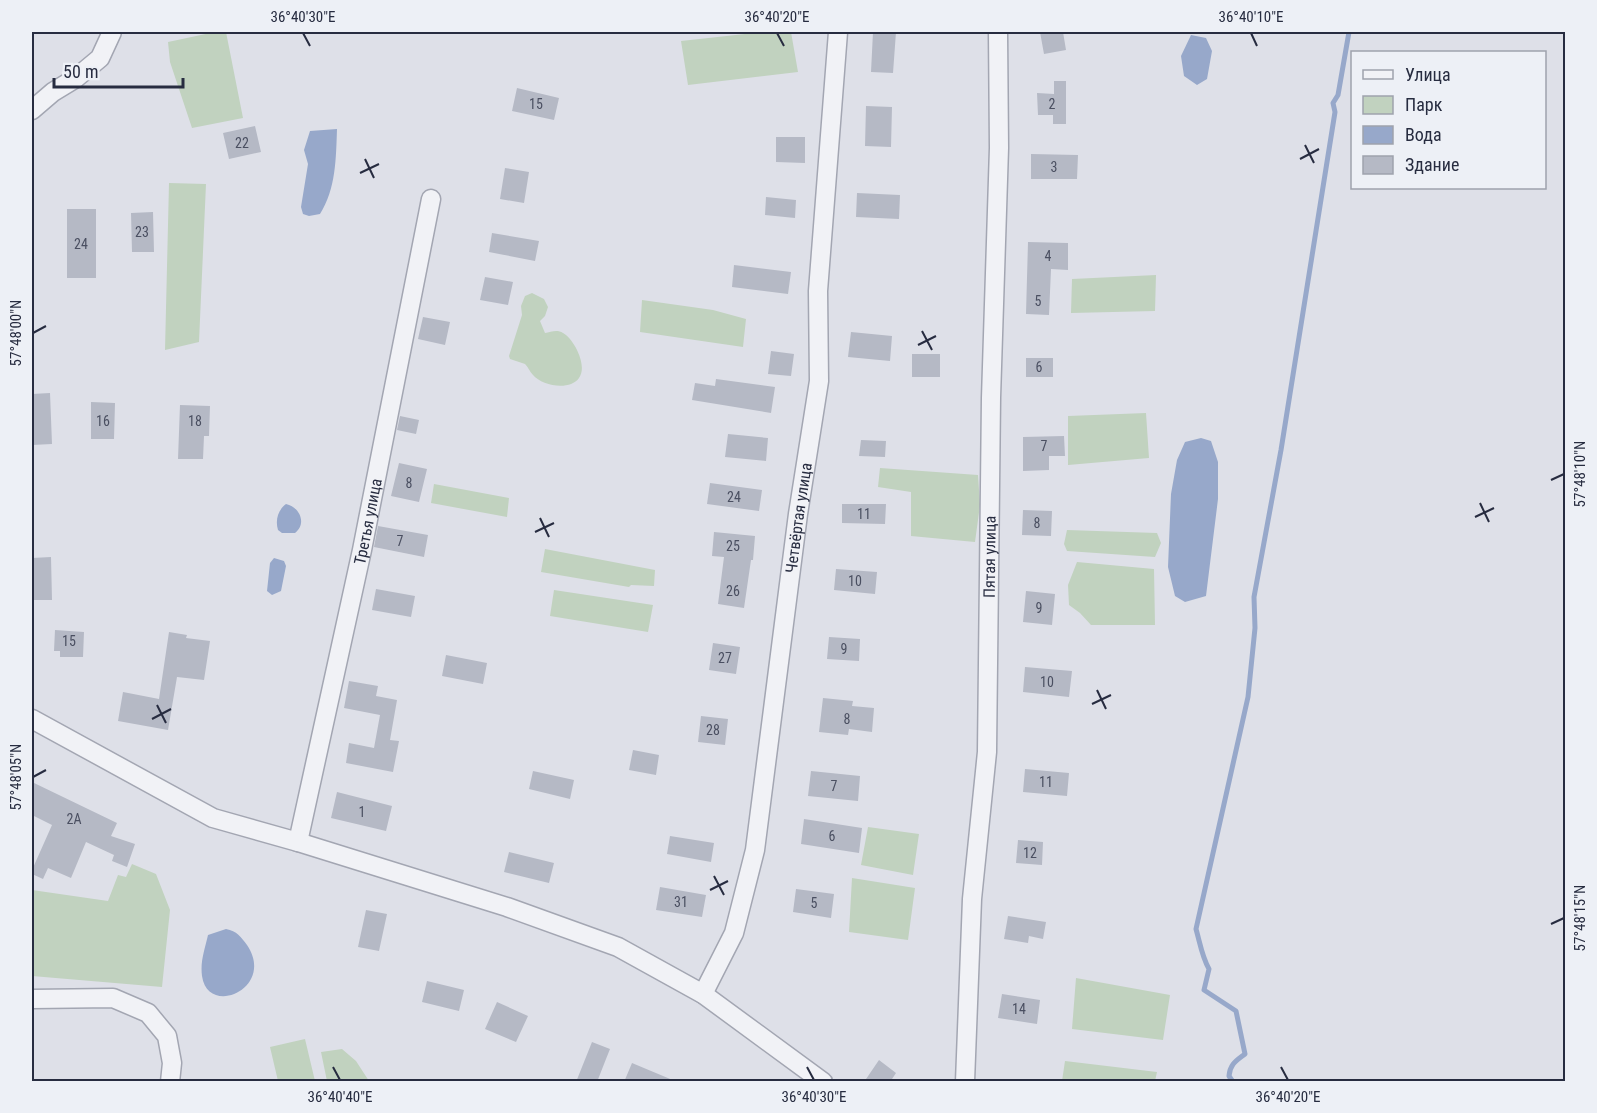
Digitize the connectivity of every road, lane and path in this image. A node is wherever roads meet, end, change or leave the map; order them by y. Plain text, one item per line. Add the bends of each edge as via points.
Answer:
1 (112, 32) edge
2 (838, 32) edge
3 (998, 32) edge
4 (32, 110) edge
5 (431, 199) dead end
6 (32, 719) edge
7 (298, 842) junction
8 (703, 994) junction
9 (32, 999) edge
10 (170, 1082) edge
11 (823, 1082) edge
12 (965, 1082) edge

1 - 4 street via 100,58
2 - 8 street, Четвёртая улица via 818,291 819,381 755,850 734,933
3 - 12 street, Пятая улица via 987,752 972,899
5 - 7 street, Третья улица via 362,550
6 - 7 street via 213,818
7 - 8 street via 618,947
8 - 11 street
9 - 10 street via 113,999 148,1012 167,1036 172,1063

